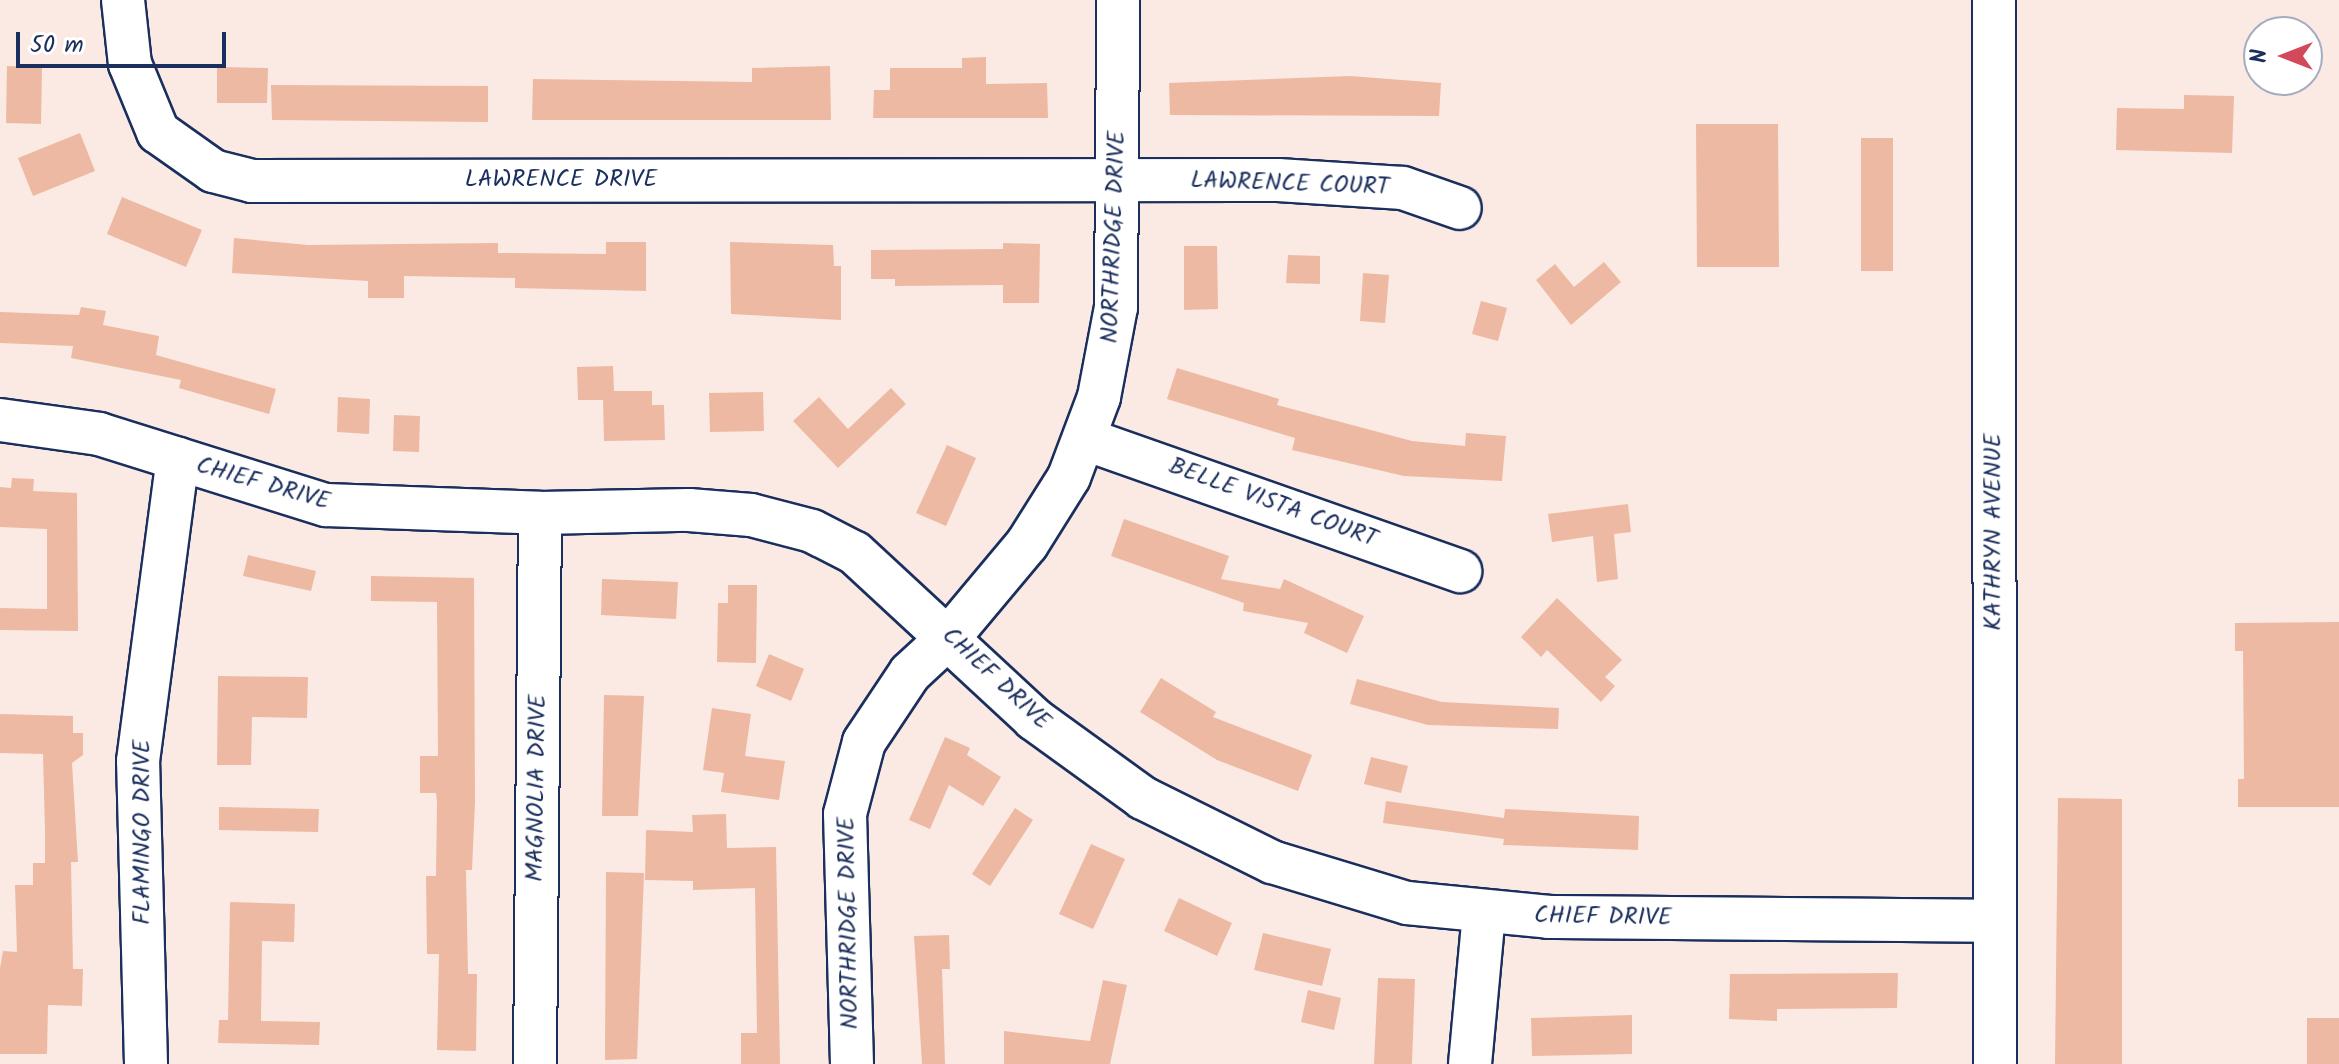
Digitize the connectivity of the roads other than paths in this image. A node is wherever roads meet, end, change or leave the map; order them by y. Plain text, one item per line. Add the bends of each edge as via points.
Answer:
1 (123, 0) edge
2 (1118, 0) edge
3 (1994, 0) edge
4 (1117, 180) junction
5 (1460, 208) dead end
6 (0, 420) edge
7 (1085, 439) junction
8 (178, 459) junction
9 (540, 513) junction
10 (1460, 571) dead end
11 (950, 636) junction
12 (1484, 913) junction
13 (1995, 921) junction
14 (146, 1064) edge
15 (535, 1064) edge
16 (852, 1064) edge
17 (1470, 1064) edge
18 (1995, 1064) edge

1 - 4 street, LAWRENCE DRIVE via 130,64 158,132 213,171 252,181
2 - 4 street, NORTHRIDGE DRIVE
3 - 13 street, KATHRYN AVENUE
4 - 5 street, LAWRENCE COURT via 1349,183 1403,188
4 - 7 street, NORTHRIDGE DRIVE via 1111,350
6 - 8 street, CHIEF DRIVE via 99,434
7 - 10 street, BELLE VISTA COURT
7 - 11 street, NORTHRIDGE DRIVE via 1027,544
8 - 9 street, CHIEF DRIVE via 326,505
8 - 14 street, FLAMINGO DRIVE via 138,761
9 - 11 street, CHIEF DRIVE via 689,510 751,515 812,531 855,553
9 - 15 street, MAGNOLIA DRIVE
11 - 12 street, CHIEF DRIVE via 1034,719 1143,798 1284,866 1407,903
11 - 16 street, NORTHRIDGE DRIVE via 881,710 852,778 845,852
12 - 13 street, CHIEF DRIVE
12 - 17 street
13 - 18 street, KATHRYN AVENUE

